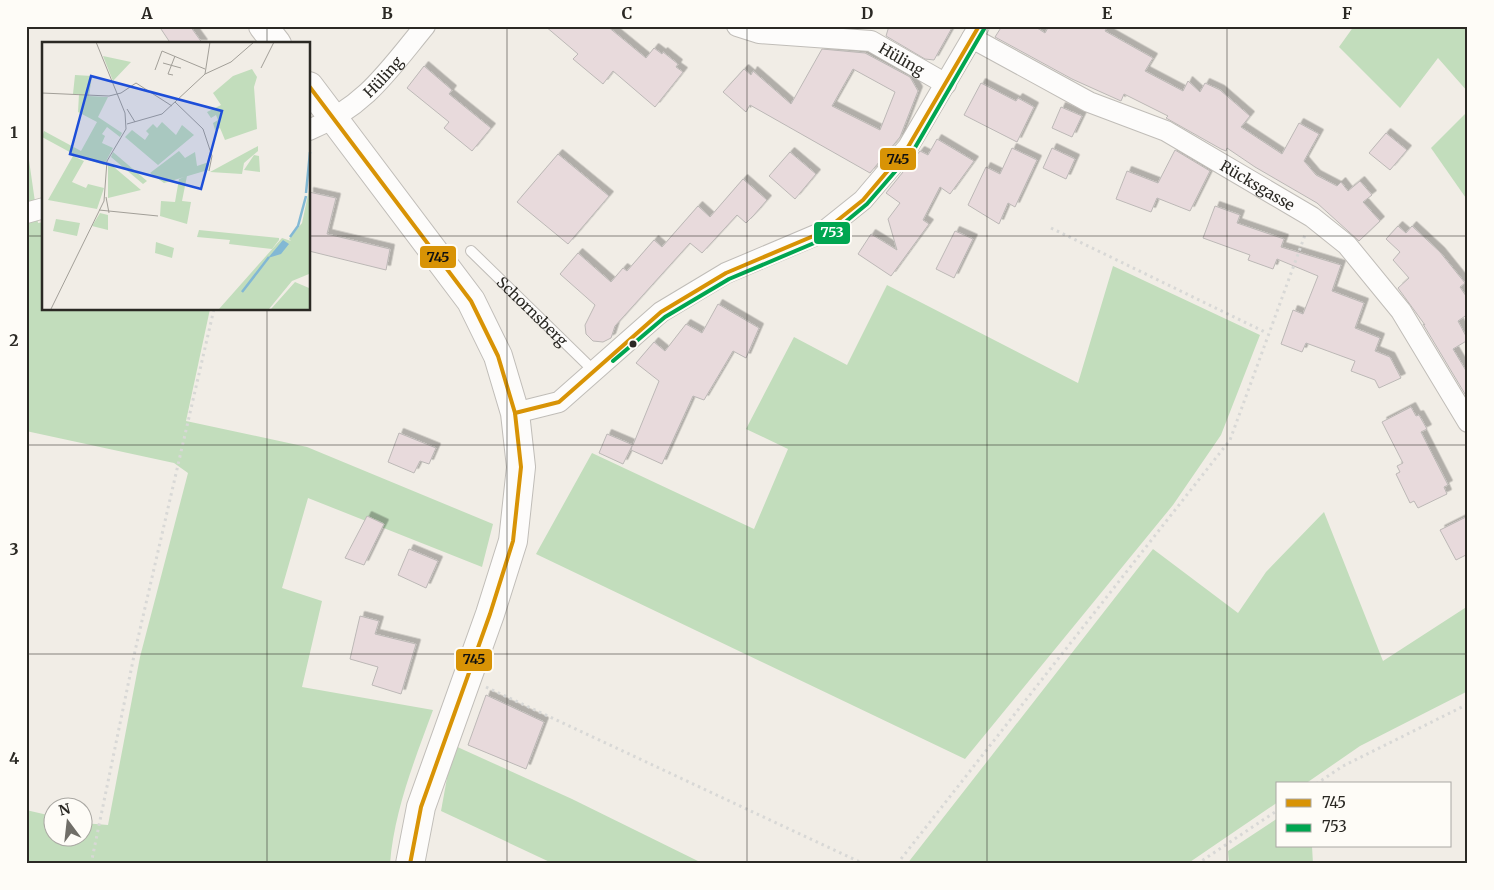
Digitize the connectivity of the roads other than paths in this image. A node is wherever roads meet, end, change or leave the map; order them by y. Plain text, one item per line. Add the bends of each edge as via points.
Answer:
1 (263, 26) edge
2 (425, 26) edge
3 (737, 26) edge
4 (976, 32) edge
5 (275, 42) edge
6 (946, 84) junction
7 (310, 87) edge
8 (334, 119) junction
9 (310, 130) edge
10 (42, 209) edge
11 (26, 213) edge
12 (470, 251) dead end
13 (594, 370) junction
14 (516, 414) junction
15 (1468, 422) edge
16 (410, 864) edge

1 - 5 main road
2 - 8 street, Hüling via 369,93
3 - 6 street, Hüling via 759,32 871,41
4 - 6 street
4 - 15 street, Rücksgasse via 1090,102 1166,131 1312,217 1347,245 1401,312
6 - 13 street via 908,147 863,200 823,232 726,273 662,312
7 - 8 main road
8 - 9 street, Hüling
8 - 14 main road via 471,302 498,356
10 - 11 street
12 - 13 lane, Schornsberg
13 - 14 street via 559,402
14 - 16 main road via 522,467 513,541 421,807

